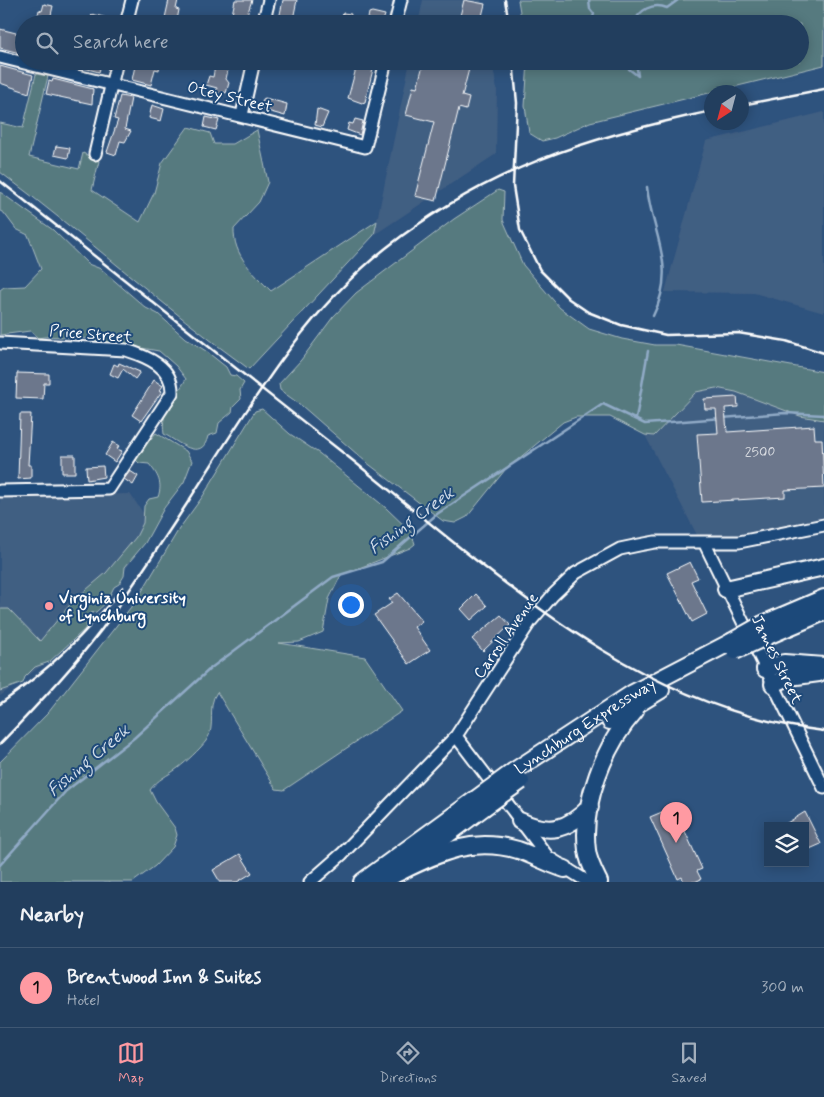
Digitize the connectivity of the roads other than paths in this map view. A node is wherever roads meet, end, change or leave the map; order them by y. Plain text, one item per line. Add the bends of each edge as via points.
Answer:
1 (132, 0) edge
2 (269, 0) edge
3 (400, 0) edge
4 (128, 15) edge
5 (265, 15) edge
6 (397, 15) edge
7 (0, 57) edge
8 (15, 60) edge
9 (56, 70) edge
10 (115, 70) edge
11 (252, 70) edge
12 (384, 70) edge
13 (112, 83) junction
14 (242, 115) junction
15 (95, 154) dead end
16 (0, 343) edge
17 (0, 491) edge
18 (824, 525) edge
19 (705, 544) junction
20 (824, 567) edge
21 (726, 590) junction
22 (824, 598) edge
23 (824, 612) edge
24 (767, 630) junction
25 (733, 646) junction
26 (824, 666) edge
27 (824, 674) edge
28 (769, 676) junction
29 (648, 697) junction
30 (456, 736) junction
31 (517, 776) junction
32 (824, 788) edge
33 (480, 803) junction
34 (590, 807) junction
35 (520, 821) junction
36 (564, 869) junction
37 (390, 878) edge
38 (310, 882) edge
39 (362, 882) edge
40 (588, 882) edge
41 (599, 882) edge

1 - 4 street
2 - 5 street
3 - 6 street
7 - 8 street, Otey Street
9 - 13 street, Otey Street
10 - 13 street
11 - 14 street
12 - 14 street, Otey Street via 365,147
13 - 14 street, Otey Street
13 - 15 street
16 - 17 street, Price Street via 126,350 153,361 170,377 172,393 108,490
18 - 19 street, Carroll Avenue via 739,542
19 - 21 street, James Street
19 - 30 street, Carroll Avenue via 655,542 620,549 576,573 530,622
20 - 21 highway
21 - 28 street, James Street
22 - 24 highway, Lynchburg Expressway
23 - 24 highway, Lynchburg Expressway
24 - 25 highway, Lynchburg Expressway, bridge
25 - 29 highway, Lynchburg Expressway
25 - 31 highway, Lynchburg Expressway via 633,693
26 - 28 highway via 784,663
27 - 28 highway
28 - 32 street, James Street
29 - 31 highway, Lynchburg Expressway
29 - 34 highway via 621,726 609,746
30 - 35 street
30 - 38 street, Carroll Avenue via 342,854
31 - 33 highway, Lynchburg Expressway, bridge
33 - 37 highway, Lynchburg Expressway
33 - 39 highway, Lynchburg Expressway
34 - 35 highway via 577,820 556,829 544,830
34 - 41 highway via 587,852
35 - 36 street via 548,857
36 - 37 highway via 520,851 496,845 478,845 440,853
36 - 40 street

